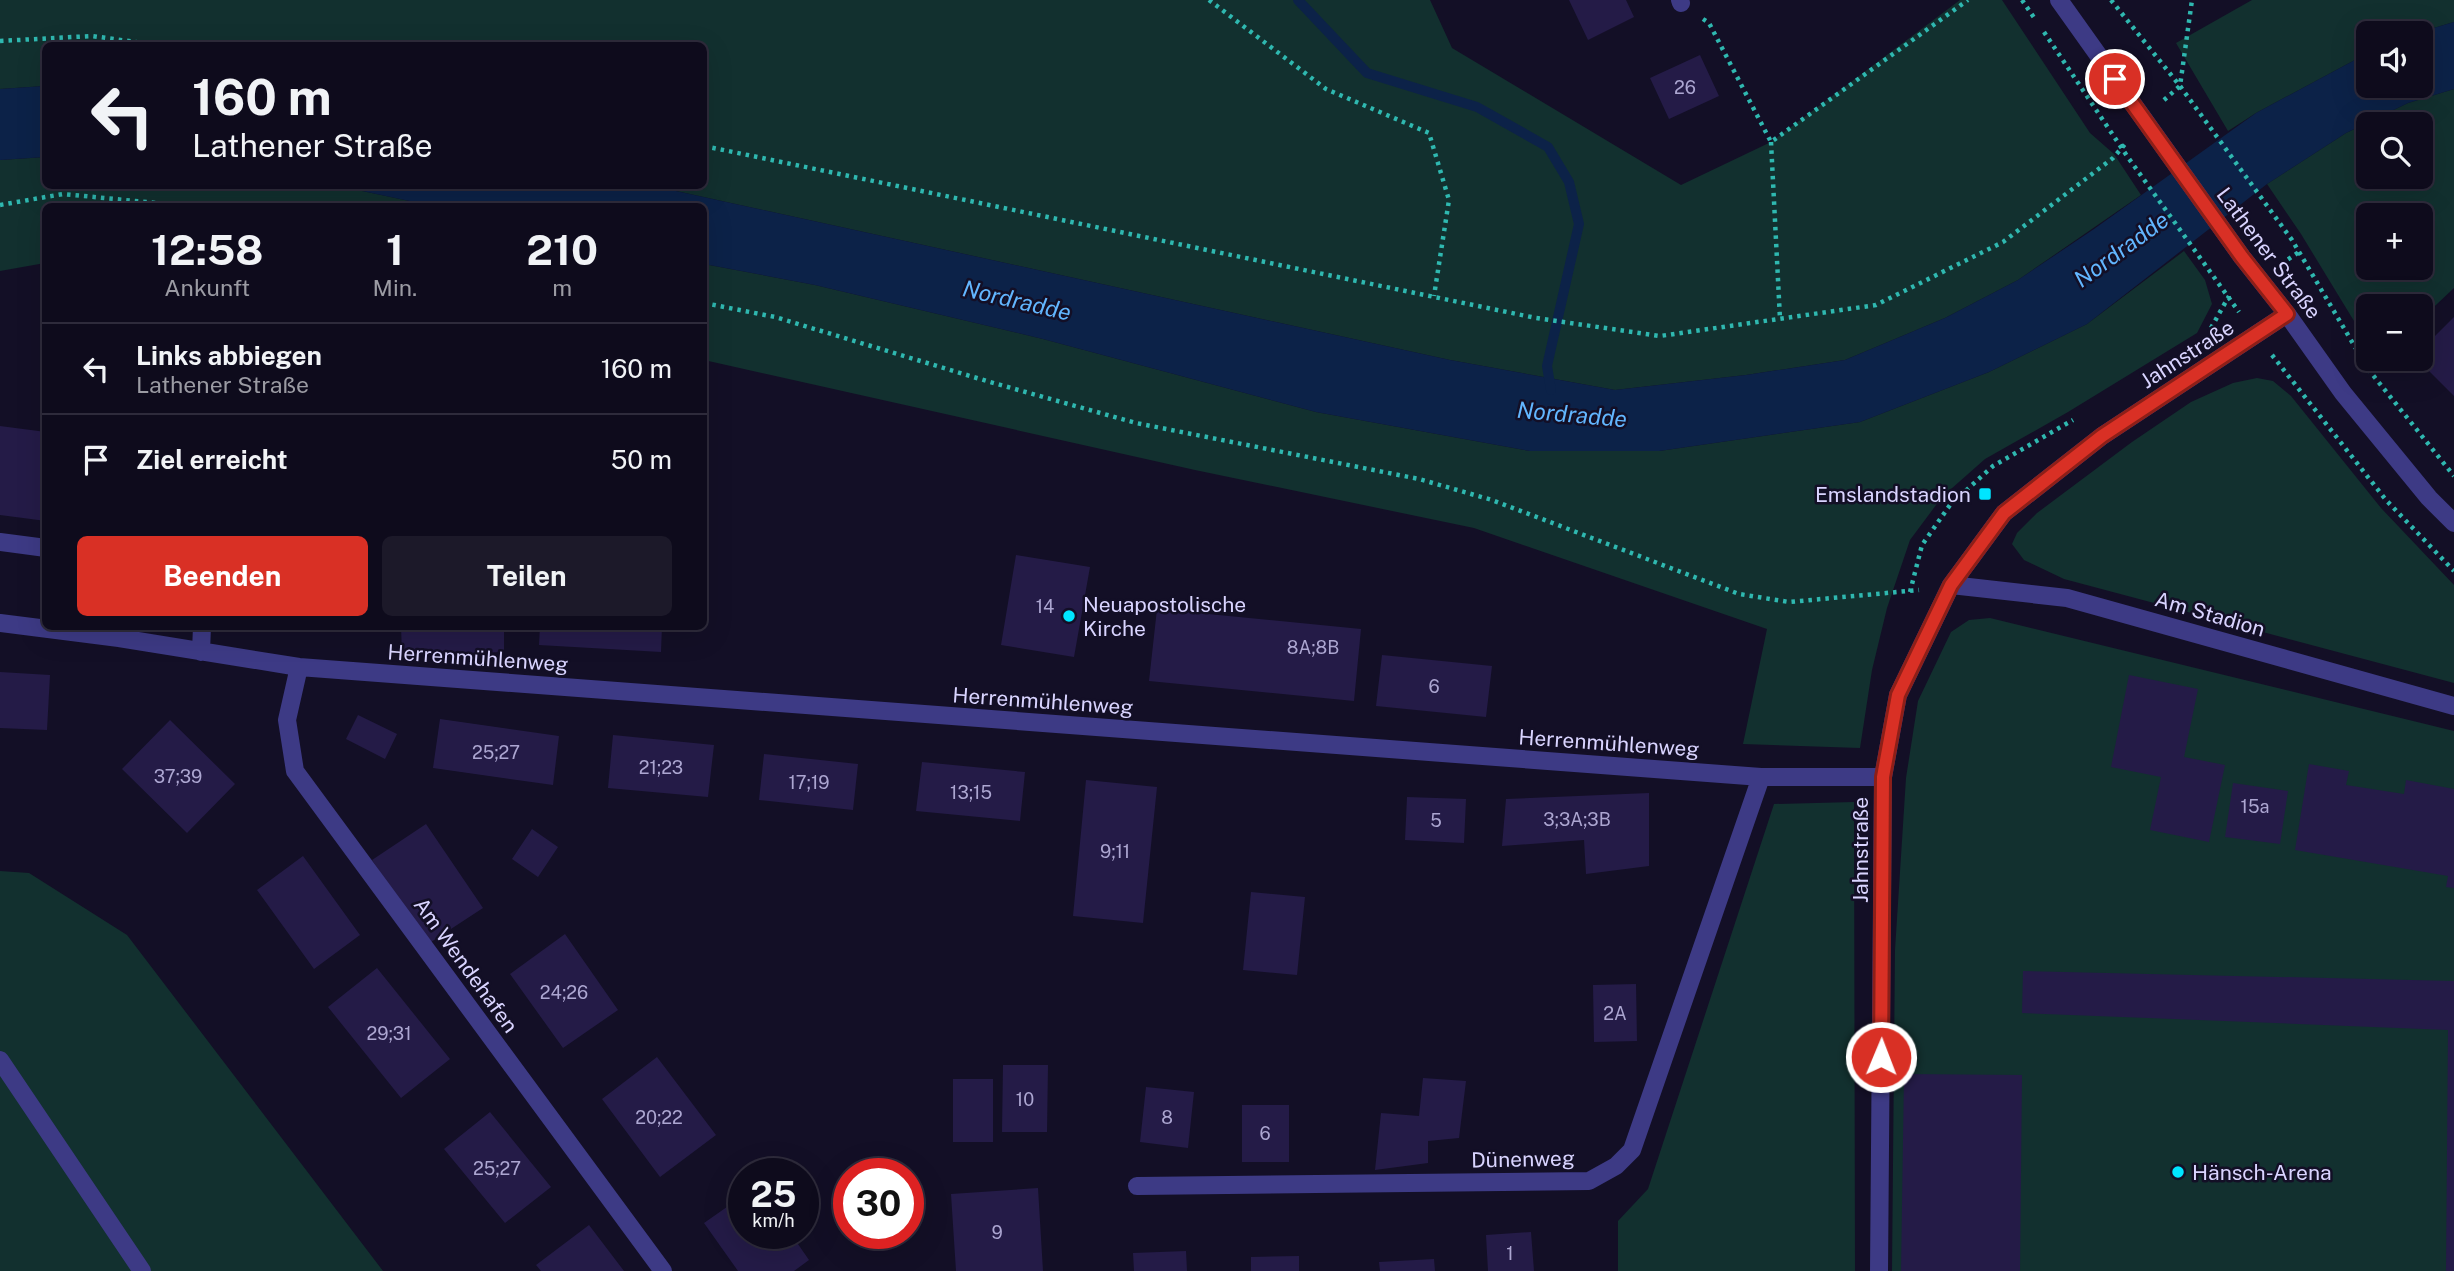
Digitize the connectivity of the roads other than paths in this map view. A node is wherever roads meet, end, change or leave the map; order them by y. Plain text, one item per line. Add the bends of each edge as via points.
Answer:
1 (2059, 0) edge
2 (2287, 314) junction
3 (2454, 523) edge
4 (0, 542) edge
5 (42, 547) edge
6 (1951, 585) junction
7 (0, 623) edge
8 (42, 628) edge
9 (56, 630) edge
10 (202, 630) edge
11 (201, 652) junction
12 (299, 667) junction
13 (2454, 706) edge
14 (1761, 777) junction
15 (1883, 777) junction
16 (0, 1060) edge
17 (1137, 1186) dead end
18 (142, 1271) edge
19 (663, 1271) edge
20 (1879, 1271) edge

1 - 2 street, Lathener Straße
2 - 3 street, Lathener Straße via 2343,393
2 - 6 street, Jahnstraße via 2102,436 2004,513
4 - 5 street
6 - 13 street, Am Stadion via 2067,598
6 - 15 street, Jahnstraße via 1898,695
7 - 8 street, Herrenmühlenweg
9 - 11 street, Herrenmühlenweg
10 - 11 street
11 - 12 street, Herrenmühlenweg
12 - 14 street, Herrenmühlenweg
12 - 19 street, Am Wendehafen via 287,720 295,771
14 - 15 street, Herrenmühlenweg
14 - 17 street, Dünenweg via 1632,1150 1616,1166 1589,1181
15 - 20 street, Jahnstraße
16 - 18 street

